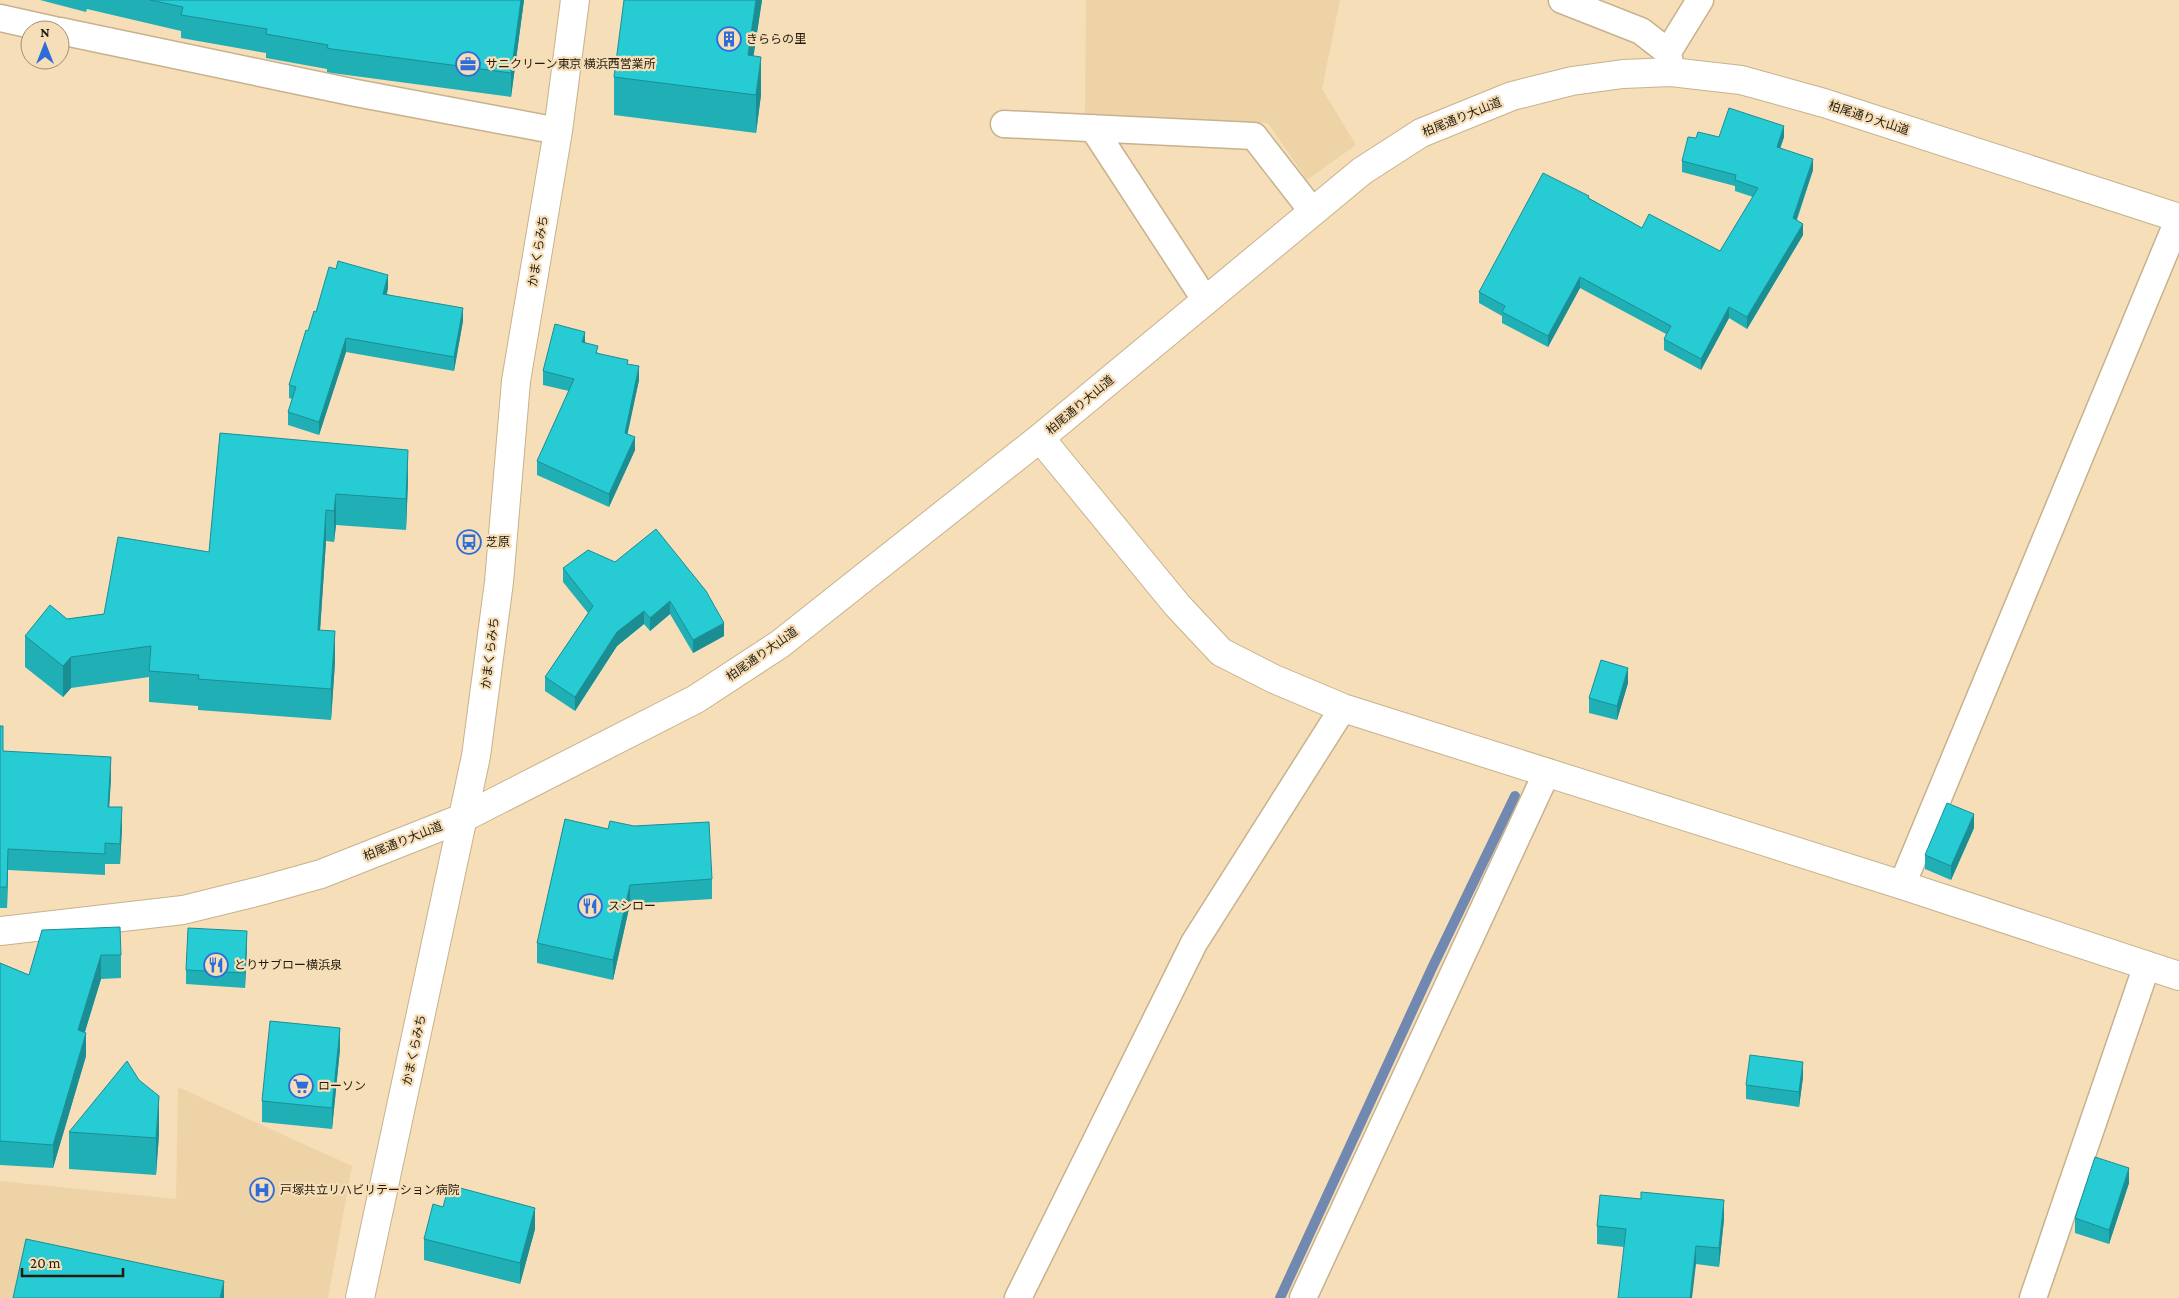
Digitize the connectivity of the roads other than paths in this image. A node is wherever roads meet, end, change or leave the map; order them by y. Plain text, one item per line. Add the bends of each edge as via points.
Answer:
1 (575, 0) edge
2 (1562, 0) edge
3 (1700, 0) edge
4 (0, 18) edge
5 (20, 22) edge
6 (70, 33) edge
7 (1670, 62) junction
8 (1004, 124) dead end
9 (1093, 128) junction
10 (558, 131) junction
11 (1313, 212) junction
12 (2179, 218) edge
13 (1206, 301) junction
14 (1040, 438) junction
15 (1343, 708) junction
16 (1547, 772) junction
17 (465, 817) junction
18 (1902, 885) junction
19 (0, 931) edge
20 (2147, 965) junction
21 (2179, 976) edge
22 (360, 1298) edge
23 (1018, 1298) edge
24 (1303, 1298) edge
25 (2033, 1298) edge

1 - 10 street, かまくらみち
2 - 7 street via 1641,31
3 - 7 street
4 - 5 street
6 - 10 street via 356,94
7 - 11 street, 柏尾通り大山道 via 1623,74 1572,80 1512,96 1421,133 1362,171
7 - 12 street, 柏尾通り大山道 via 1824,103
8 - 9 street
9 - 11 street via 1254,136
9 - 13 street
10 - 17 street, かまくらみち via 516,381 499,582
11 - 13 street, 柏尾通り大山道
12 - 18 street
13 - 14 street, 柏尾通り大山道
14 - 15 street via 1177,605 1221,652
14 - 17 street, 柏尾通り大山道 via 780,644 696,699
15 - 16 street
15 - 23 street via 1194,943
16 - 18 street
16 - 24 street
17 - 19 street, 柏尾通り大山道 via 321,874 183,910
17 - 22 street, かまくらみち
18 - 20 street
20 - 21 street
20 - 25 street

